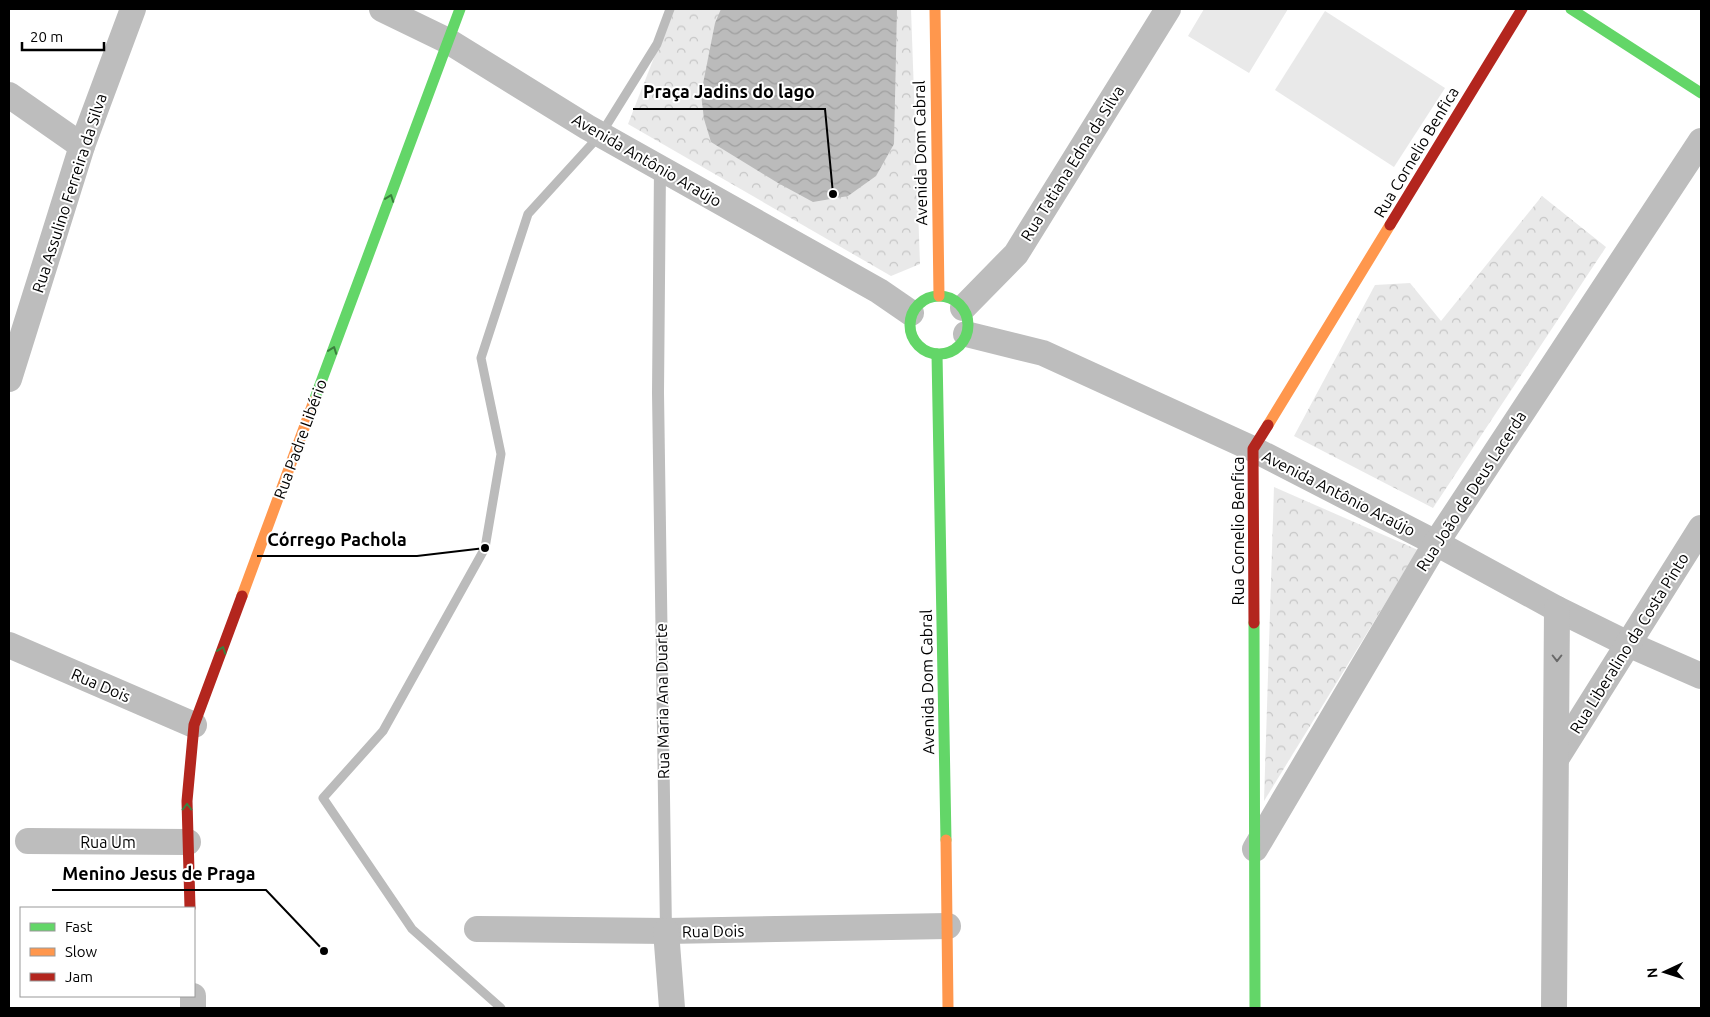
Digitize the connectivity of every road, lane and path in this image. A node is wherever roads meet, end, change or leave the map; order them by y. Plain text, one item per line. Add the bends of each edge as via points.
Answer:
1 (133, 9) edge
2 (382, 9) edge
3 (460, 9) edge
4 (935, 9) edge
5 (1168, 9) edge
6 (1522, 9) edge
7 (1571, 9) edge
8 (448, 41) junction
9 (1701, 94) edge
10 (9, 95) edge
11 (1701, 141) edge
12 (82, 146) junction
13 (660, 168) junction
14 (939, 296) junction
15 (963, 308) junction
16 (911, 314) junction
17 (966, 334) junction
18 (938, 354) junction
19 (9, 377) edge
20 (1253, 449) junction
21 (1701, 528) edge
22 (1436, 543) junction
23 (1557, 609) junction
24 (1628, 644) junction
25 (9, 645) edge
26 (1701, 676) edge
27 (194, 725) junction
28 (1556, 759) junction
29 (28, 841) dead end
30 (188, 842) junction
31 (1255, 849) junction
32 (190, 907) edge
33 (948, 926) junction
34 (477, 929) dead end
35 (666, 931) junction
36 (672, 1008) edge
37 (948, 1008) edge
38 (1256, 1008) edge
39 (1554, 1008) edge

1 - 12 street, Rua Assulino Ferreira da Silva
2 - 8 street, Avenida Antônio Araújo
3 - 8 street, Rua Padre Libério
4 - 14 street, Avenida Dom Cabral
5 - 15 street, Rua Tatiana Edna da Silva via 1016,254
6 - 20 street, Rua Cornelio Benfica
7 - 9 street
8 - 13 street, Avenida Antônio Araújo
27 -> 8 street, Rua Padre Libério
10 - 12 street
11 - 22 street, Rua João de Deus Lacerda
12 - 19 street, Rua Assulino Ferreira da Silva
13 - 16 street, Avenida Antônio Araújo via 879,291
13 - 35 lane, Rua Maria Ana Duarte via 658,394
14 - 15 street
14 - 16 street via 926,299
15 - 17 street
16 - 18 street via 911,334 917,344 926,352
17 - 18 street via 959,346 949,353
17 - 20 street, Avenida Antônio Araújo via 1043,352
18 - 33 street, Avenida Dom Cabral
20 - 22 street, Avenida Antônio Araújo
20 - 31 street, Rua Cornelio Benfica
21 - 24 street, Rua Liberalino da Costa Pinto
22 - 23 street, Avenida Antônio Araújo
22 - 31 street, Rua João de Deus Lacerda
23 - 24 street, Avenida Antônio Araújo
23 -> 28 street, Rua Liberalino da Costa Pinto
24 - 26 street, Avenida Antônio Araújo
24 - 28 street, Rua Liberalino da Costa Pinto
25 - 27 street, Rua Dois
30 -> 27 street, Rua Padre Libério via 187,801
28 - 39 street, Rua Liberalino da Costa Pinto
29 - 30 street, Rua Um
30 - 32 street, Rua Padre Libério
31 - 38 street, Rua Cornelio Benfica
33 - 35 street, Rua Dois
33 - 37 street, Avenida Dom Cabral
34 - 35 street, Rua Dois
35 - 36 street, Rua Maria Ana Duarte

